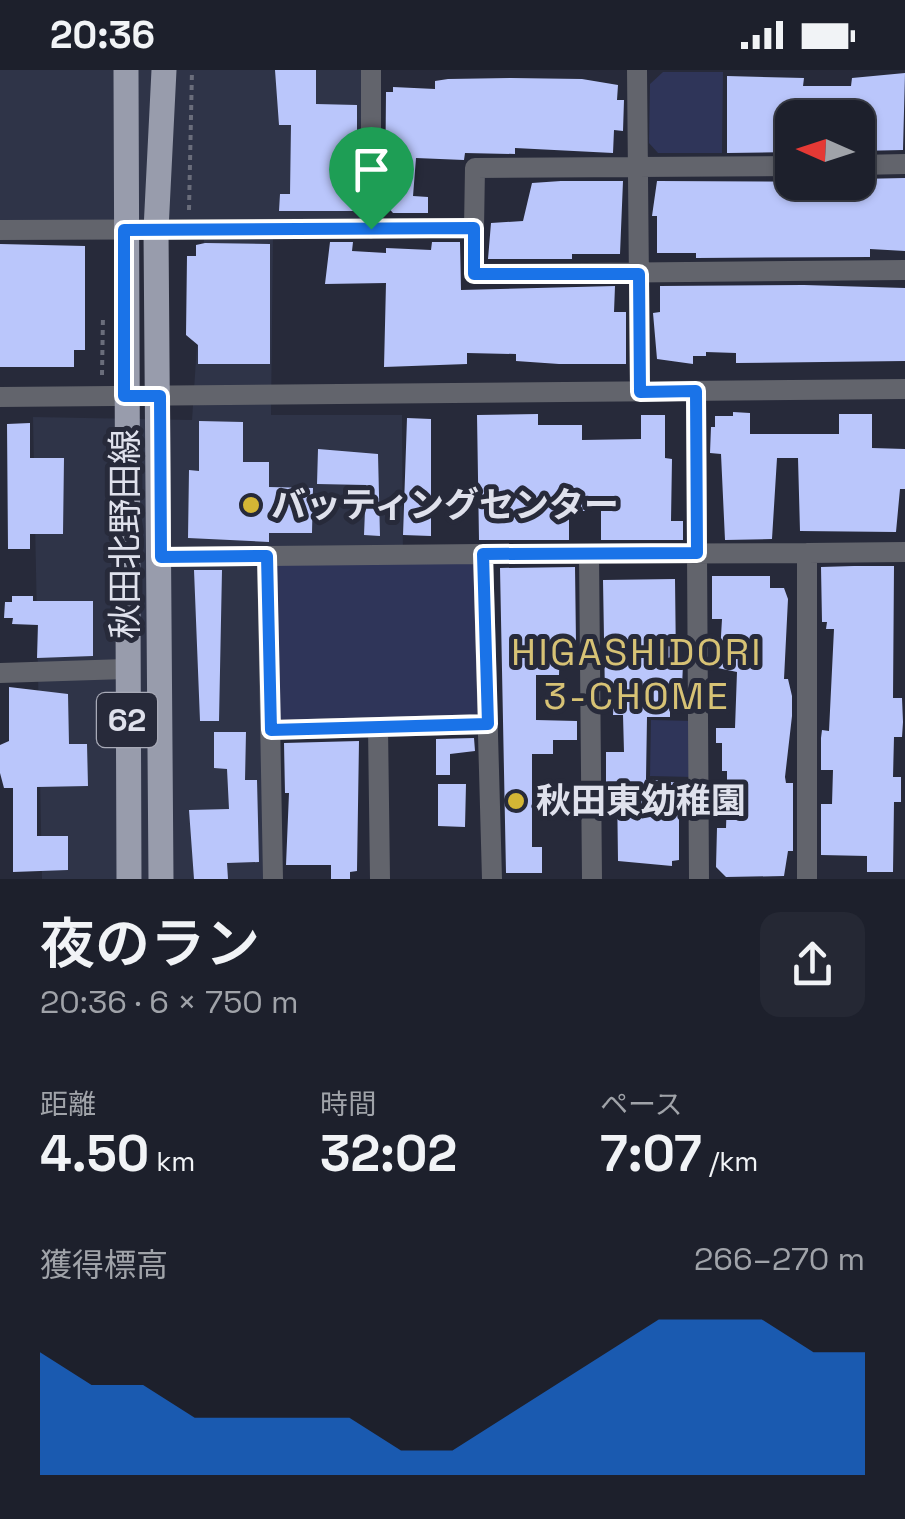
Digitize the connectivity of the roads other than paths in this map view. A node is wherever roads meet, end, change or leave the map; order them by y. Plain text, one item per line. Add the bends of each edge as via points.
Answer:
1 (126, 70) edge
2 (164, 70) edge
3 (371, 70) edge
4 (637, 70) edge
5 (905, 164) edge
6 (875, 165) edge
7 (775, 166) edge
8 (638, 168) junction
9 (474, 228) junction
10 (371, 229) junction
11 (0, 230) edge
12 (124, 230) junction
13 (156, 230) junction
14 (905, 270) edge
15 (639, 274) junction
16 (905, 389) edge
17 (696, 391) junction
18 (640, 392) junction
19 (124, 396) junction
20 (160, 396) junction
21 (0, 397) edge
22 (905, 552) edge
23 (697, 553) junction
24 (807, 553) junction
25 (483, 554) junction
26 (589, 554) junction
27 (267, 556) junction
28 (161, 557) junction
29 (126, 669) junction
30 (0, 673) edge
31 (488, 724) junction
32 (378, 727) junction
33 (271, 730) junction
34 (128, 879) edge
35 (162, 879) edge
36 (273, 879) edge
37 (380, 879) edge
38 (492, 879) edge
39 (592, 879) edge
40 (699, 879) edge
41 (807, 879) edge

1 - 12 main road, 秋田北野田線 / 62
2 - 13 main road, 秋田北野田線 / 62
3 - 10 street
4 - 8 street
5 - 6 street
7 - 8 street
8 - 9 street via 475,168
8 - 15 street
9 - 10 street
9 - 15 street via 474,274
10 - 13 street
11 - 12 street
12 - 13 street
12 - 19 main road, 秋田北野田線 / 62
13 - 20 main road, 秋田北野田線 / 62
14 - 15 street
15 - 18 street
16 - 17 street
17 - 18 street
17 - 23 street
18 - 20 street
19 - 20 street
19 - 21 street
19 - 29 main road, 秋田北野田線 / 62
20 - 28 main road, 秋田北野田線 / 62
22 - 24 street
23 - 24 street
23 - 26 street
23 - 40 street
24 - 41 street
25 - 26 street
25 - 27 street
25 - 31 street
26 - 39 street
27 - 28 street
27 - 33 street
28 - 35 main road, 秋田北野田線 / 62
29 - 30 street
29 - 34 main road, 秋田北野田線 / 62
31 - 32 street
31 - 38 street
32 - 33 street
32 - 37 street
33 - 36 street

